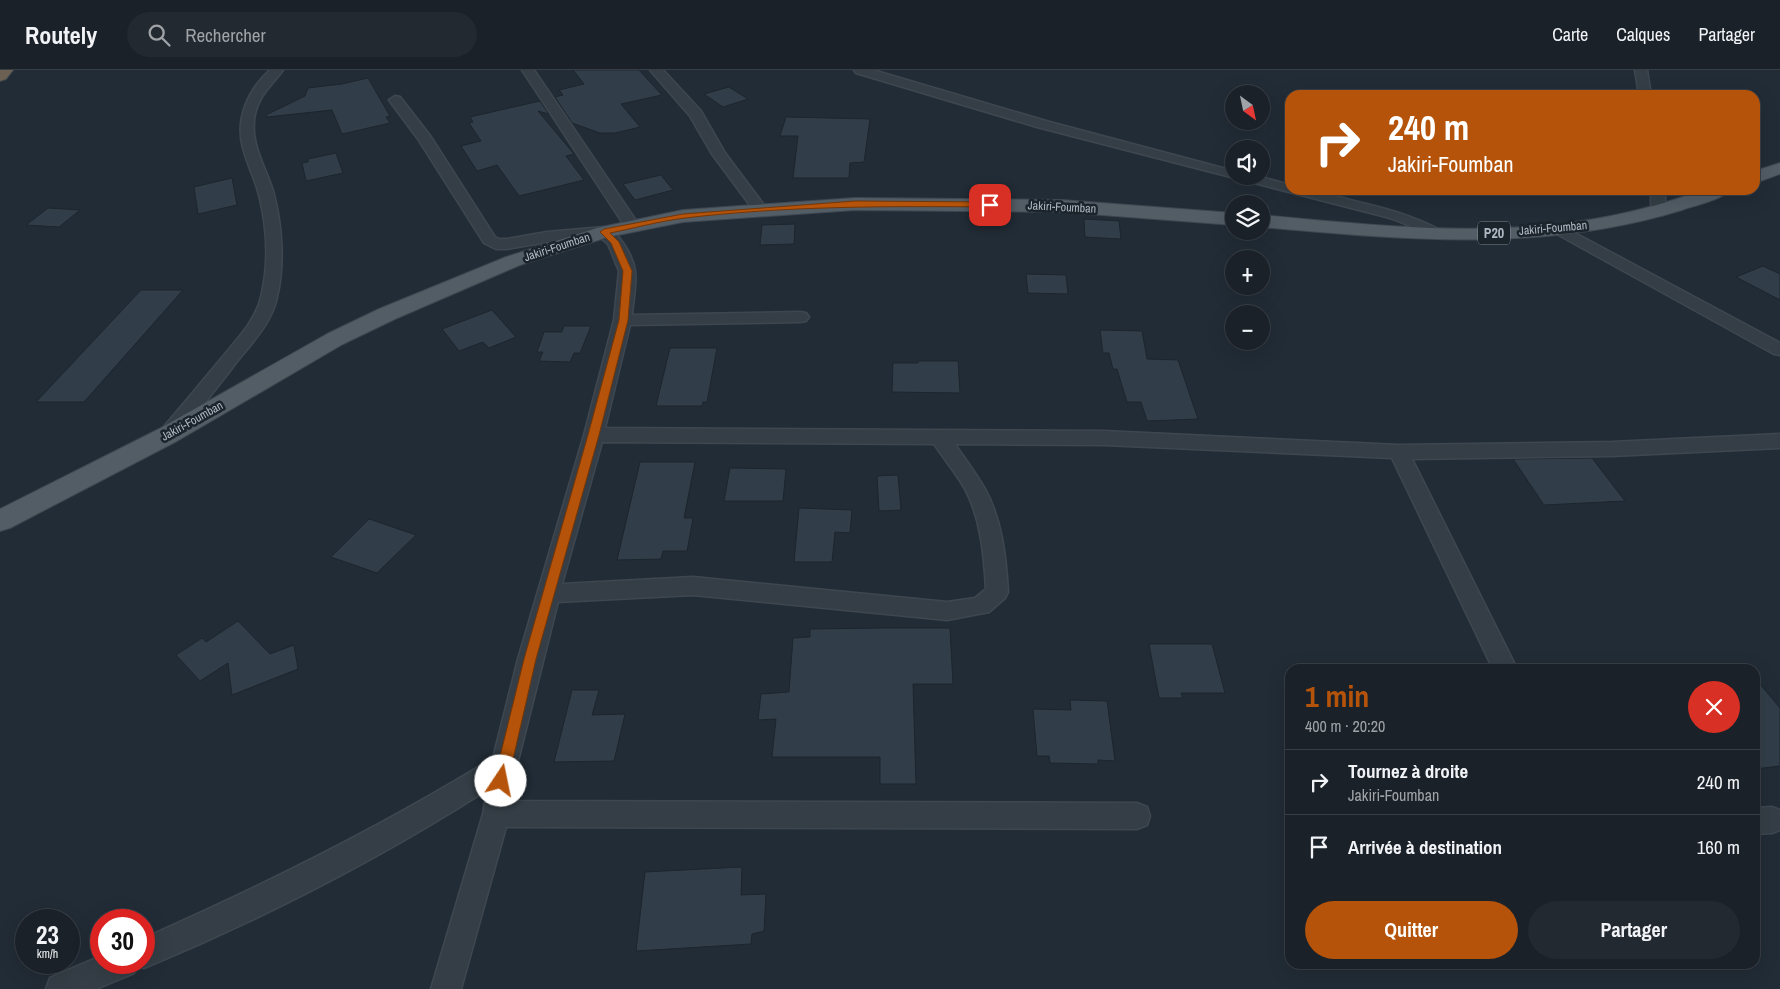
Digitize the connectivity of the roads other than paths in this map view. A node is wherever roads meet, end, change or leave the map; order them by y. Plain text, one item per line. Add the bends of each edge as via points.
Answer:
1 (5, 70) edge
2 (277, 70) edge
3 (528, 70) edge
4 (656, 70) edge
5 (860, 70) edge
6 (1641, 70) edge
7 (0, 76) edge
8 (1644, 90) edge
9 (395, 100) dead end
10 (1780, 168) edge
11 (1225, 172) edge
12 (1760, 176) edge
13 (1270, 184) edge
14 (1285, 188) edge
15 (1312, 195) edge
16 (1658, 195) edge
17 (1707, 195) edge
18 (760, 209) junction
19 (1658, 212) junction
20 (1225, 218) edge
21 (1270, 223) edge
22 (630, 225) junction
23 (1560, 230) junction
24 (604, 232) junction
25 (1433, 232) junction
26 (800, 317) dead end
27 (623, 320) junction
28 (1780, 350) edge
29 (168, 435) junction
30 (594, 435) junction
31 (940, 437) junction
32 (1780, 441) edge
33 (1399, 452) junction
34 (0, 521) edge
35 (549, 594) junction
36 (1503, 664) edge
37 (504, 765) junction
38 (496, 814) junction
39 (1137, 816) dead end
40 (155, 948) edge
41 (95, 974) edge
42 (61, 989) edge
43 (446, 989) edge

1 - 7 highway
2 - 29 street via 256,92 246,118 248,145 264,188 273,234 273,269 268,300 253,330
3 - 22 street
4 - 18 street via 696,114 719,154
5 - 11 street via 1042,124
6 - 8 street
9 - 24 street via 424,137 489,240 507,244
10 - 12 main road
13 - 14 street
15 - 25 street via 1392,214
16 - 19 street
17 - 19 main road, Jakiri-Foumban / P20
18 - 20 main road, Jakiri-Foumban via 855,204 1062,206
18 - 22 main road, Jakiri-Foumban
19 - 23 main road, Jakiri-Foumban / P20
21 - 25 main road, Jakiri-Foumban / P20
22 - 24 main road, Jakiri-Foumban
23 - 25 main road, Jakiri-Foumban / P20
23 - 28 street
24 - 27 street via 614,242 627,271
24 - 29 main road, Jakiri-Foumban via 513,261 387,314 335,339
26 - 27 street
27 - 30 street
29 - 34 main road, Jakiri-Foumban
30 - 31 street
30 - 35 street
31 - 33 street via 1104,438
31 - 35 street via 976,492 989,529 997,592 981,606 947,611 693,586
32 - 33 street via 1612,450
33 - 36 street
35 - 37 street
37 - 38 street
37 - 40 street via 384,838 280,891
38 - 39 street
38 - 43 street
41 - 42 street

